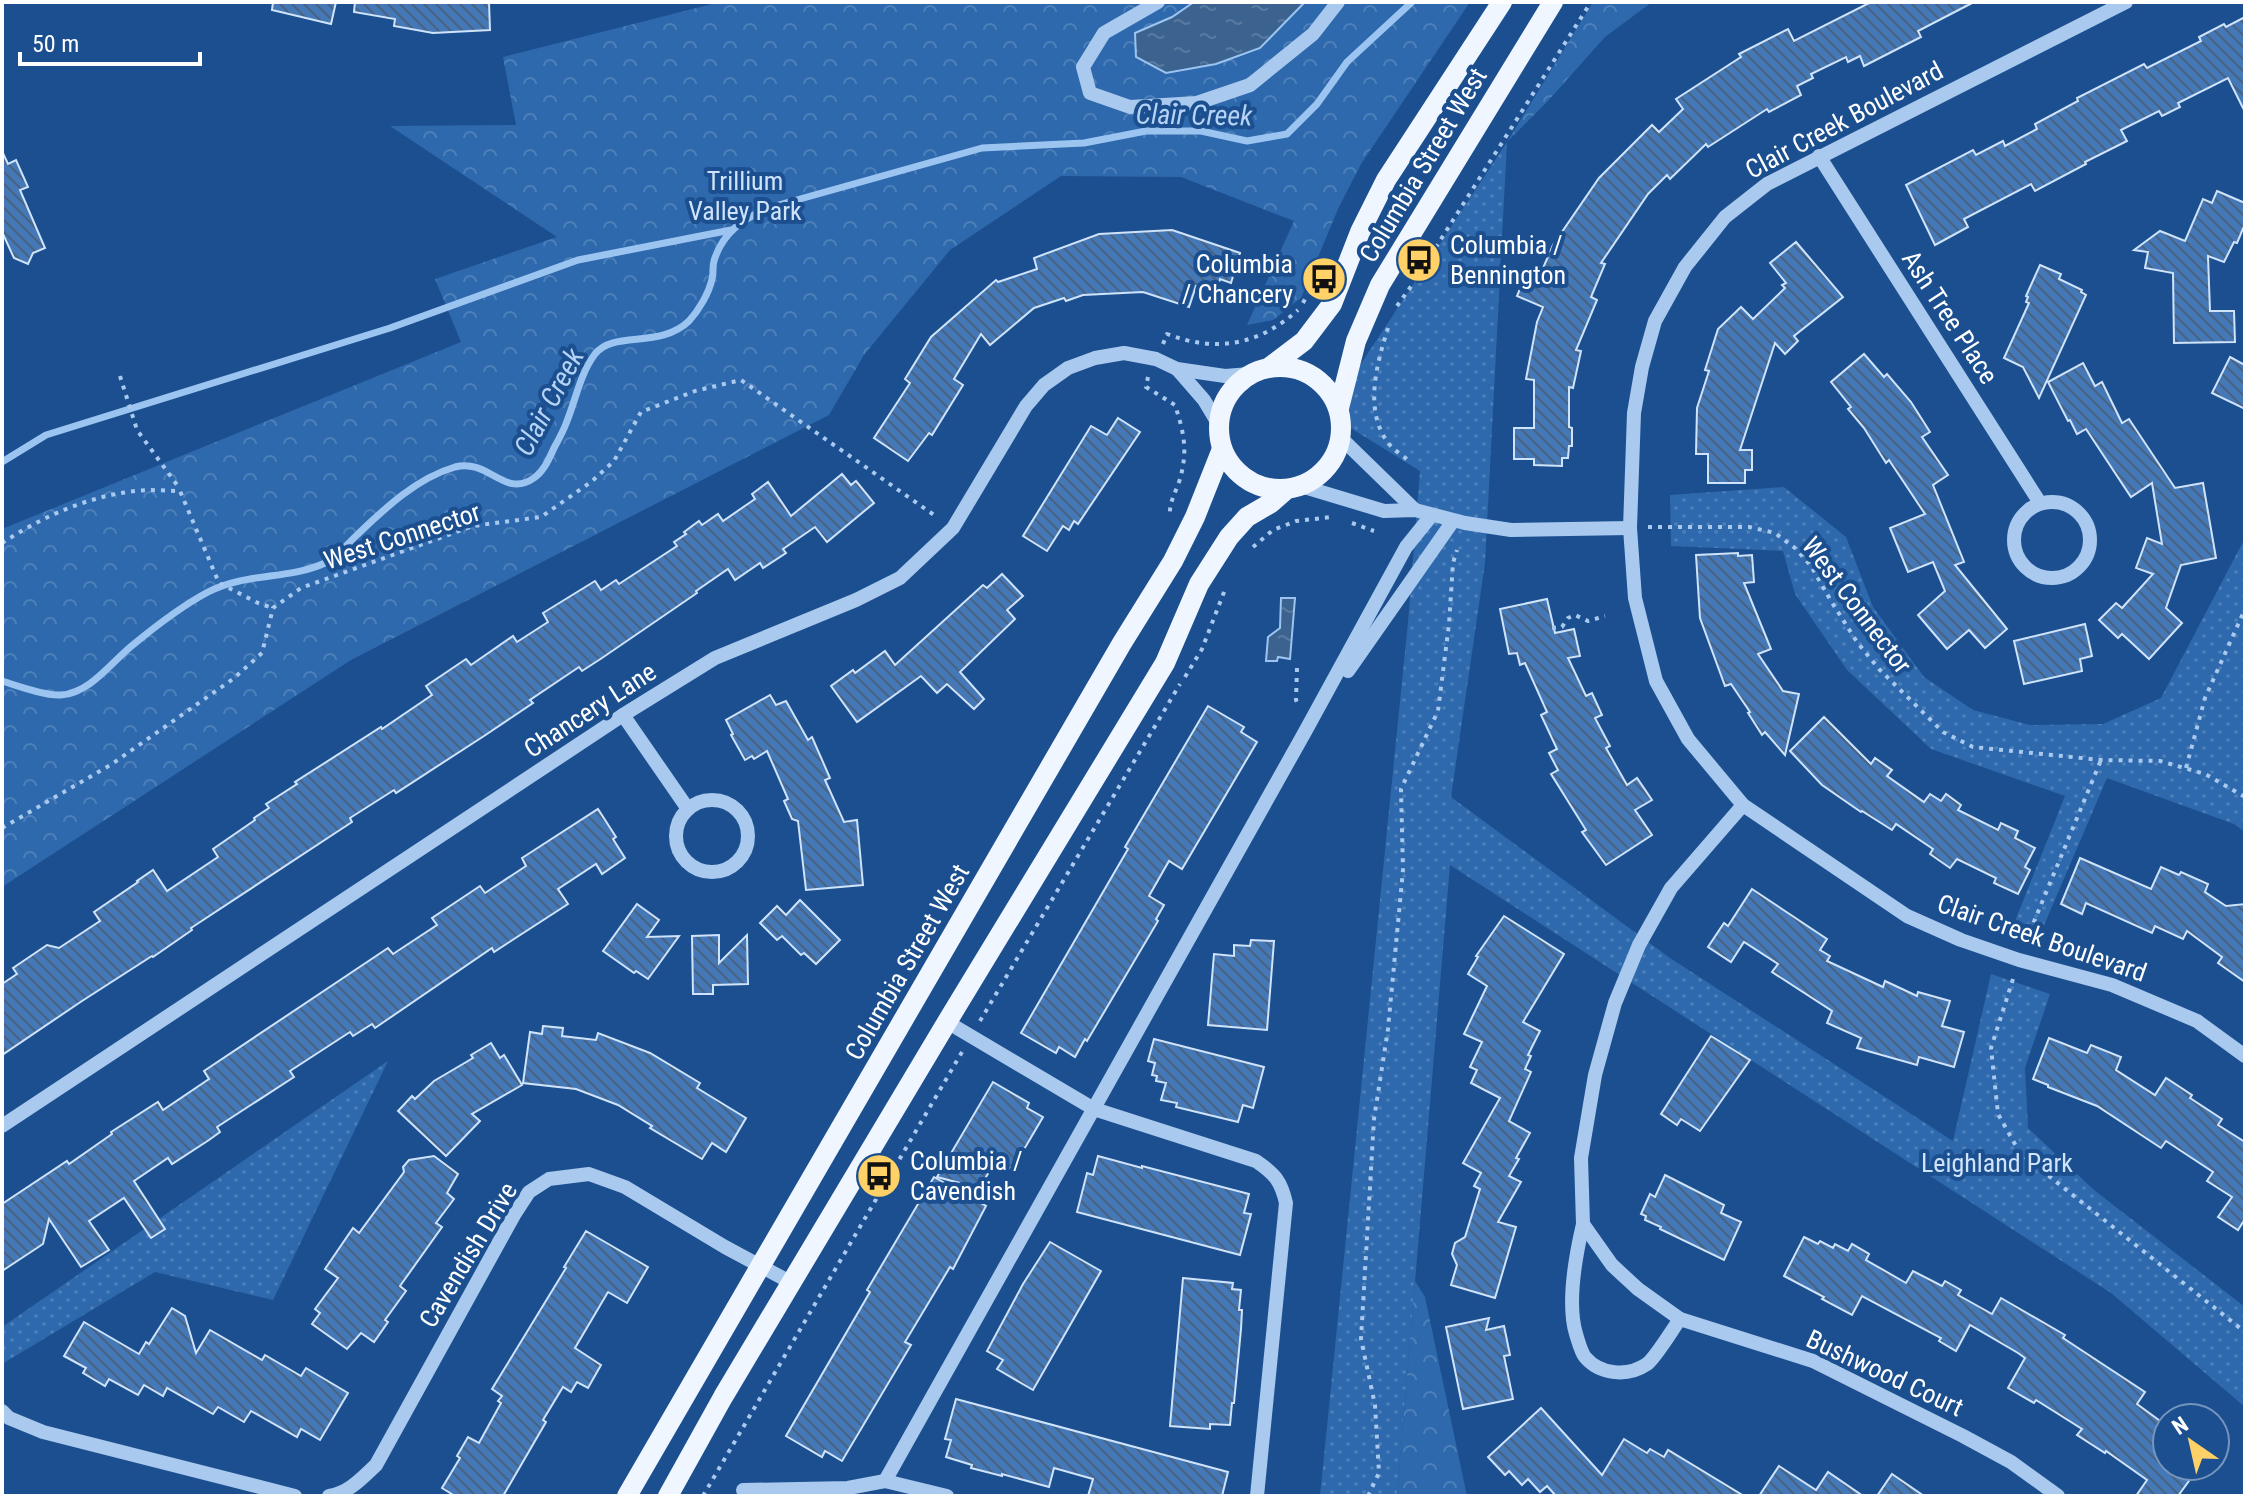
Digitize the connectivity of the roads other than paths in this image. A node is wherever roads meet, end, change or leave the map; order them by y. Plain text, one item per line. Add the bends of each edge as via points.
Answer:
1 (1158, 2) edge
2 (1338, 2) edge
3 (1502, 2) edge
4 (1553, 2) edge
5 (2126, 2) edge
6 (1819, 156) junction
7 (1271, 366) junction
8 (1177, 369) junction
9 (1250, 374) junction
10 (1339, 408) junction
11 (1219, 425) junction
12 (1341, 438) junction
13 (1222, 449) junction
14 (1294, 488) junction
15 (2040, 503) junction
16 (1415, 510) junction
17 (1431, 516) junction
18 (1459, 522) junction
19 (1630, 528) junction
20 (623, 715) junction
21 (1306, 730) junction
22 (1743, 805) junction
23 (688, 809) junction
24 (947, 1022) junction
25 (2245, 1056) edge
26 (1094, 1109) junction
27 (2, 1126) edge
28 (1583, 1224) junction
29 (760, 1266) junction
30 (792, 1283) junction
31 (1680, 1319) junction
32 (2, 1411) edge
33 (885, 1481) junction
34 (743, 1490) dead end
35 (295, 1496) edge
36 (329, 1496) edge
37 (627, 1496) edge
38 (668, 1496) edge
39 (947, 1496) edge
40 (1257, 1496) edge
41 (2058, 1496) edge

1 - 2 street via 1104,33 1083,67 1090,93 1130,107 1197,103 1250,85 1313,34
3 - 7 main road, Columbia Street West via 1386,180 1332,304 1304,341
4 - 10 main road, Columbia Street West via 1380,285 1356,341
5 - 6 street, Clair Creek Boulevard
6 - 15 street, Ash Tree Place
6 - 19 street, Clair Creek Boulevard via 1767,184 1725,217 1685,267 1655,321 1634,413
7 - 9 main road
7 - 10 main road via 1312,375
8 - 9 street, Chancery Lane
8 - 11 street, Chancery Lane
8 - 20 street, Chancery Lane via 1124,353 1068,368 1026,406 953,528 900,578 715,658
9 - 11 main road via 1228,395
10 - 12 main road
11 - 13 main road
12 - 14 main road via 1328,467
12 - 16 street
13 - 14 main road via 1248,480 1266,488
13 - 29 main road, Columbia Street West via 1173,561
14 - 16 street via 1384,511
14 - 24 main road via 1247,517 1229,537 1199,584 1165,663
15 - 15 street via 2018,521 2016,554 2035,575 2066,576 2082,565 2090,535 2074,509
16 - 17 street
17 - 18 street
17 - 21 street via 1406,547
18 - 19 street via 1511,530
18 - 21 street
19 - 22 street, Clair Creek Boulevard via 1635,598 1656,681 1688,739
20 - 23 street
20 - 27 street, Chancery Lane
21 - 26 street
22 - 25 street, Clair Creek Boulevard via 1907,916 2019,960 2112,985 2197,1021
22 - 28 street via 1671,888 1615,1003 1595,1075 1581,1158
23 - 23 street via 676,833 683,857 710,872 734,864 747,844 748,829 739,811 719,800
24 - 26 street
24 - 30 main road
26 - 33 street
26 - 40 street via 1256,1161 1282,1188 1286,1203
28 - 31 street, Bushwood Court via 1612,1265
28 - 31 street via 1573,1293 1575,1332 1585,1357 1608,1373 1648,1364
29 - 30 street, Cavendish Drive
29 - 36 street, Cavendish Drive via 625,1187 589,1174 549,1179 529,1192 514,1215 376,1465 358,1483
29 - 37 main road, Columbia Street West
30 - 38 main road
31 - 41 street, Bushwood Court via 1813,1361 2011,1462
32 - 35 street via 43,1432
33 - 34 street via 848,1488
33 - 39 street

